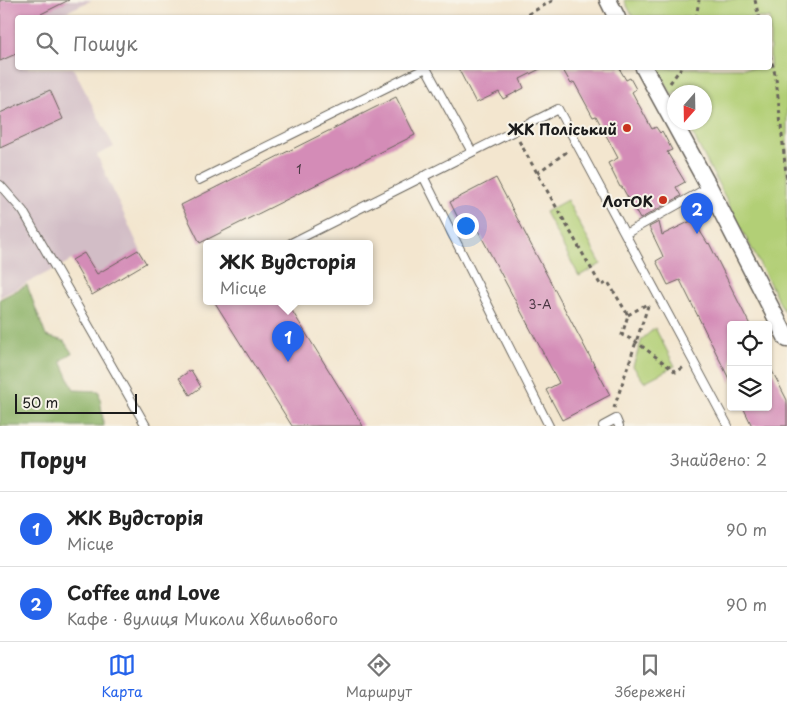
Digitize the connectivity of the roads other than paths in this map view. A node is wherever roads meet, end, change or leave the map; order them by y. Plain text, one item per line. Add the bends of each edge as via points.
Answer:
1 (608, 0) edge
2 (616, 15) edge
3 (422, 70) edge
4 (427, 70) edge
5 (645, 70) edge
6 (472, 152) junction
7 (423, 176) junction
8 (199, 180) dead end
9 (0, 185) edge
10 (710, 187) junction
11 (625, 234) junction
12 (296, 240) edge
13 (787, 339) edge
14 (606, 424) edge
15 (146, 426) edge
16 (549, 426) edge
17 (619, 426) edge
18 (728, 426) edge

1 - 2 street
3 - 8 lane
4 - 6 lane
5 - 10 street
6 - 7 lane
6 - 11 lane via 558,109
7 - 12 lane
7 - 16 lane
9 - 15 lane via 23,210
10 - 11 lane
10 - 13 street
11 - 18 lane
14 - 17 lane via 616,419

